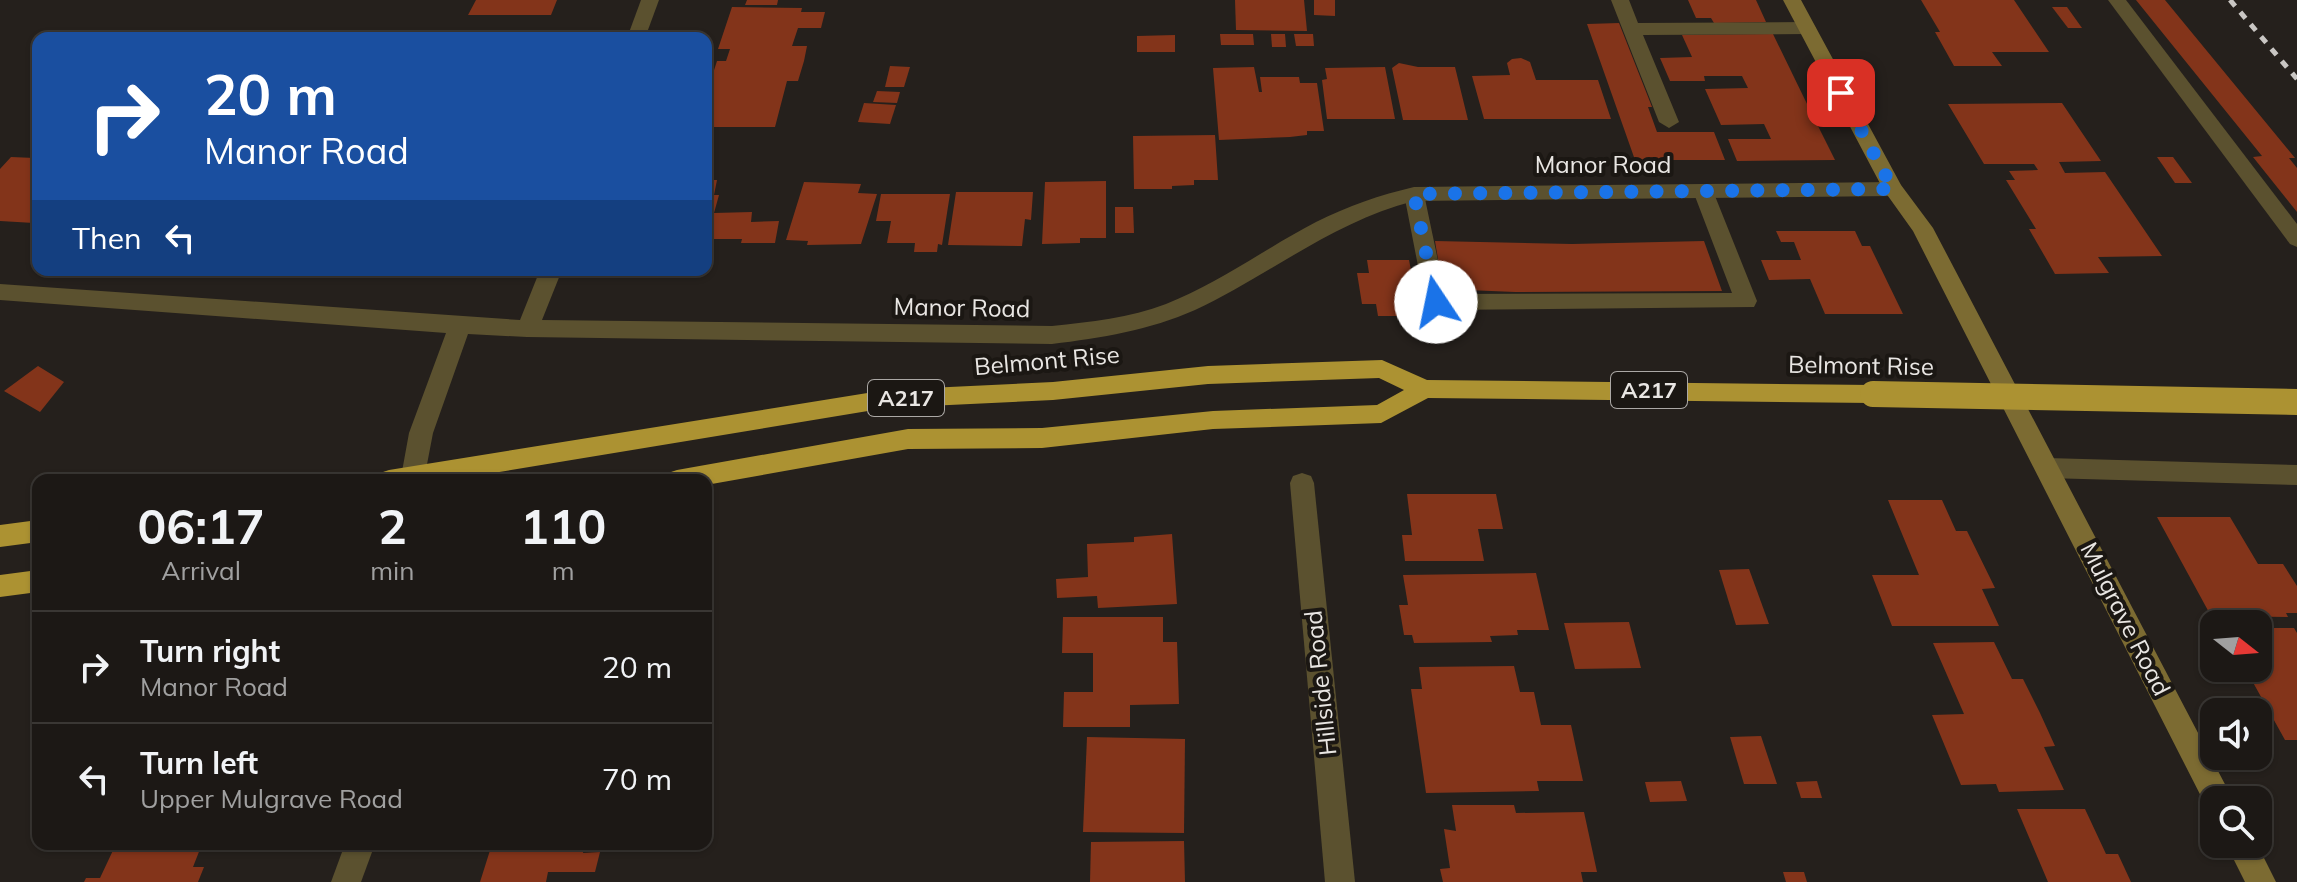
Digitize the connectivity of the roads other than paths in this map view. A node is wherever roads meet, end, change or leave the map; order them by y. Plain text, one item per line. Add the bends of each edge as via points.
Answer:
1 (650, 0) edge
2 (1620, 0) edge
3 (1792, 0) edge
4 (2117, 0) edge
5 (1807, 28) junction
6 (1632, 29) junction
7 (638, 32) edge
8 (1669, 122) dead end
9 (1893, 189) junction
10 (1703, 191) junction
11 (1414, 194) junction
12 (2297, 239) edge
13 (549, 276) edge
14 (0, 292) edge
15 (460, 326) junction
16 (527, 329) junction
17 (1424, 389) junction
18 (2297, 402) edge
19 (2047, 468) junction
20 (414, 474) edge
21 (431, 474) edge
22 (711, 474) edge
23 (2297, 475) edge
24 (1302, 483) dead end
25 (32, 532) edge
26 (0, 536) edge
27 (32, 582) edge
28 (0, 586) edge
29 (2211, 786) edge
30 (358, 850) edge
31 (2248, 858) edge
32 (346, 882) edge
33 (1340, 882) edge
34 (2261, 882) edge

1 - 7 street
2 - 6 street
3 - 5 street, Mulgrave Road
4 - 12 street
5 - 6 street
5 - 9 street, Mulgrave Road
6 - 8 street
9 - 10 street, Manor Road
9 - 19 street, Mulgrave Road via 1922,228
10 - 11 street, Manor Road
10 - 11 street via 1746,301 1436,302
11 - 16 street, Manor Road via 1365,207 1187,304 1107,329 1052,335
13 - 16 street
14 - 15 street, Manor Road
15 - 16 street, Manor Road
15 - 20 street via 421,433
17 - 18 highway, Belmont Rise / A217, bridge
17 - 21 highway, Belmont Rise / A217 via 1382,369 1208,375 1053,391 886,399
17 - 22 highway, A217 via 1381,414 1213,420 1042,438 908,439
19 - 23 street
19 - 29 street, Mulgrave Road
24 - 33 street, Hillside Road
25 - 26 highway
27 - 28 highway
30 - 32 street
31 - 34 street

